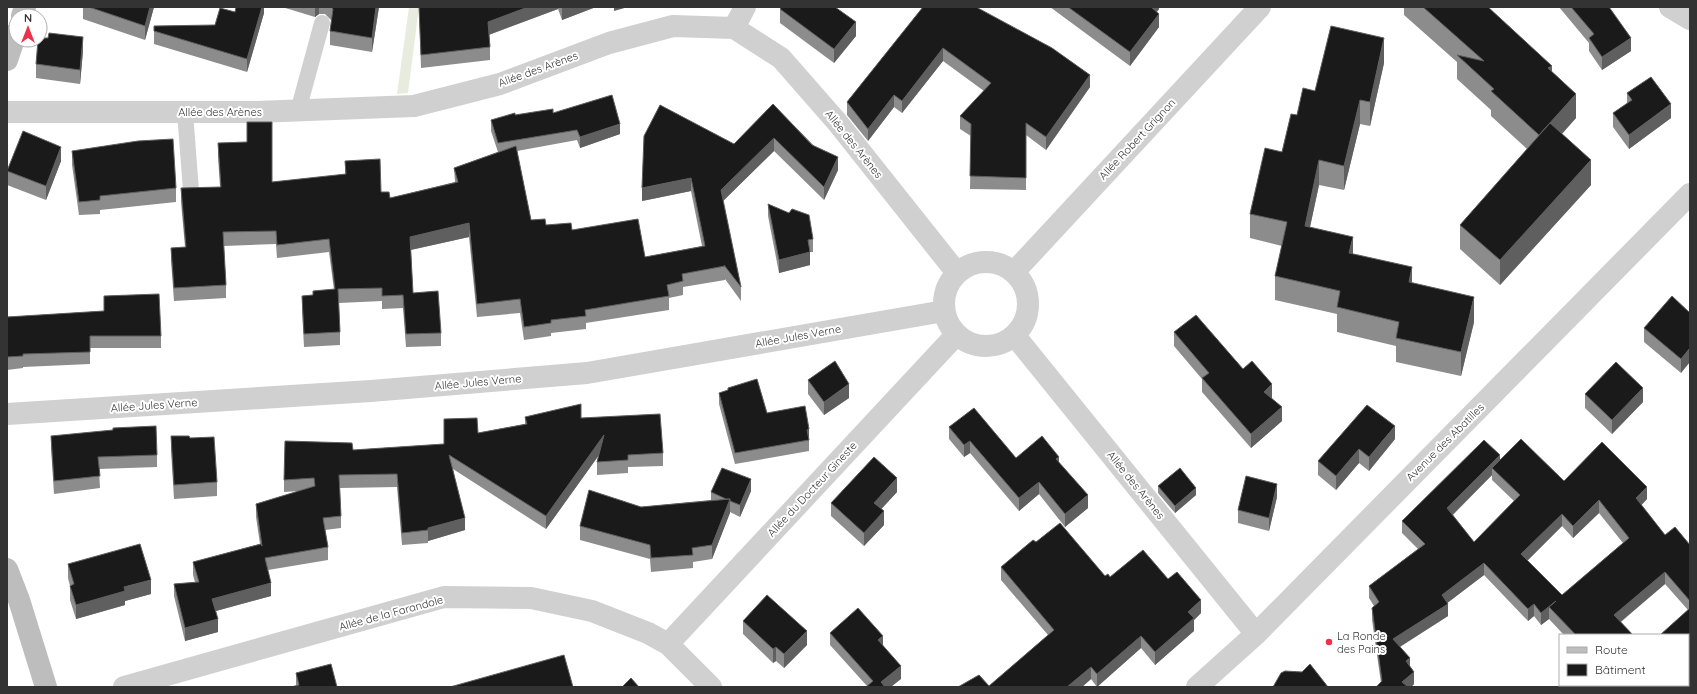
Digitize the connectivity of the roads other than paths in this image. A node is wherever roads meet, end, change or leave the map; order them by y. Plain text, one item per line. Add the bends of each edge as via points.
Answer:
1 (745, 7) edge
2 (1260, 7) edge
3 (1670, 7) edge
4 (1690, 19) edge
5 (322, 23) dead end
6 (734, 28) junction
7 (11, 48) edge
8 (7, 60) edge
9 (298, 111) junction
10 (7, 112) edge
11 (185, 112) junction
12 (191, 191) edge
13 (1690, 194) edge
14 (1014, 272) junction
15 (957, 273) junction
16 (944, 311) junction
17 (956, 335) junction
18 (1015, 336) junction
19 (7, 414) edge
20 (7, 569) edge
21 (1256, 634) junction
22 (668, 644) junction
23 (46, 687) edge
24 (124, 687) edge
25 (711, 687) edge
26 (1197, 687) edge

1 - 6 street
2 - 14 street, Allée Robert Grignon
3 - 4 street
5 - 9 lane
6 - 9 street, Allée des Arènes via 673,26 609,43 500,84 414,106
6 - 15 street, Allée des Arènes via 781,58 837,122
7 - 8 main road
9 - 11 street, Allée des Arènes
10 - 11 street, Allée des Arènes
11 - 12 lane
13 - 21 street, Avenue des Abatilles
14 - 15 street via 1003,265 979,262
14 - 18 street via 1023,283 1029,311 1024,325
15 - 16 street via 948,284 944,297
16 - 17 street via 948,324
16 - 19 street, Allée Jules Verne via 587,372 371,392
17 - 18 street via 967,343 979,347 992,347
17 - 22 street, Allée du Docteur Gineste
18 - 21 street, Allée des Arènes
20 - 23 main road
21 - 26 street, Avenue des Abatilles
22 - 24 street, Allée de la Farandole via 648,633 592,611 531,598 444,597
22 - 25 street, Allée de la Farandole

